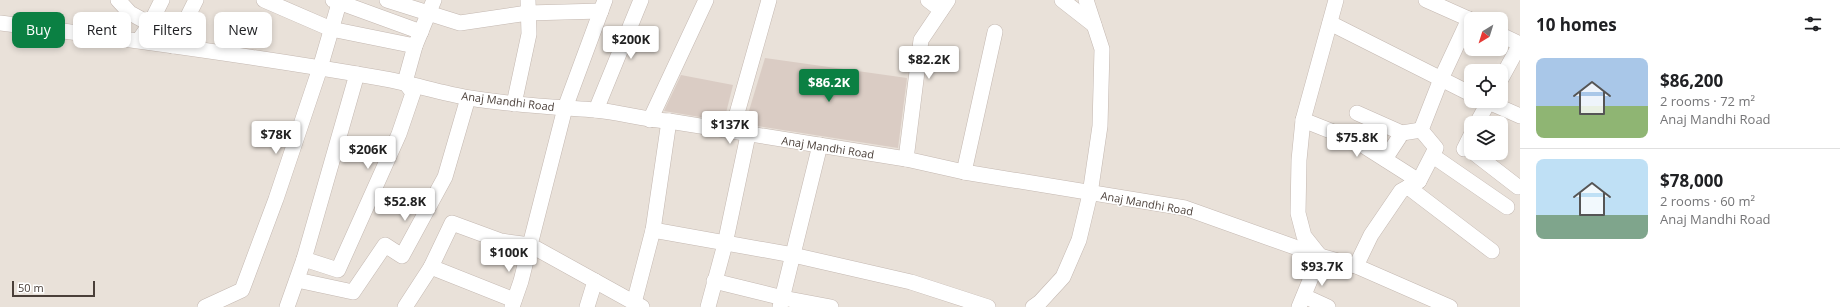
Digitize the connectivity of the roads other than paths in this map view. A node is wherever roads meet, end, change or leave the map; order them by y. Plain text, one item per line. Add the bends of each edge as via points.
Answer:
1 (118, 0) edge
2 (162, 0) edge
3 (196, 0) edge
4 (264, 0) edge
5 (387, 0) edge
6 (434, 0) edge
7 (642, 0) edge
8 (706, 0) edge
9 (769, 0) edge
10 (928, 0) edge
11 (1062, 0) edge
12 (1086, 0) edge
13 (1336, 0) edge
14 (1426, 0) edge
15 (337, 1) edge
16 (944, 5) edge
17 (603, 6) edge
18 (528, 7) edge
19 (156, 12) edge
20 (190, 12) edge
21 (428, 14) junction
22 (1464, 17) edge
23 (139, 18) edge
24 (1330, 22) junction
25 (0, 23) edge
26 (1094, 25) junction
27 (331, 29) junction
28 (421, 32) junction
29 (995, 32) dead end
30 (1464, 32) edge
31 (1508, 38) edge
32 (139, 40) edge
33 (1520, 44) edge
34 (415, 46) junction
35 (186, 48) edge
36 (1508, 66) edge
37 (320, 68) junction
38 (357, 74) junction
39 (1440, 79) junction
40 (405, 82) junction
41 (1464, 91) edge
42 (468, 98) junction
43 (514, 104) junction
44 (565, 108) junction
45 (1503, 108) edge
46 (596, 110) junction
47 (1358, 113) dead end
48 (1520, 116) edge
49 (650, 120) junction
50 (1303, 120) junction
51 (669, 121) junction
52 (1422, 130) junction
53 (732, 131) junction
54 (1402, 133) junction
55 (748, 135) junction
56 (820, 145) junction
57 (1433, 156) junction
58 (906, 159) junction
59 (1385, 159) junction
60 (1485, 160) edge
61 (964, 172) junction
62 (1414, 184) junction
63 (1518, 187) dead end
64 (1090, 194) junction
65 (1507, 208) dead end
66 (653, 230) junction
67 (725, 244) junction
68 (530, 245) junction
69 (1492, 251) dead end
70 (793, 255) junction
71 (1320, 256) junction
72 (304, 259) junction
73 (1356, 266) junction
74 (431, 267) junction
75 (297, 280) junction
76 (595, 281) junction
77 (714, 281) junction
78 (1417, 301) edge
79 (781, 302) edge
80 (1301, 302) edge
81 (513, 304) edge
82 (639, 305) edge
83 (205, 307) edge
84 (287, 307) edge
85 (405, 307) edge
86 (587, 307) edge
87 (708, 307) edge
88 (832, 307) edge
89 (988, 307) edge
90 (1033, 307) edge
91 (1328, 307) edge
92 (1450, 307) edge

1 - 23 street via 130,13
2 - 19 street
3 - 20 street
4 - 27 street
5 - 21 street
6 - 21 street
7 - 46 street
8 - 49 street
9 - 53 street
10 - 16 street
11 - 26 street
12 - 26 street
13 - 24 street
14 - 22 street
15 - 27 street
15 - 28 street
16 - 58 street via 921,40
17 - 18 street
17 - 44 street
18 - 21 street via 460,23
18 - 43 street via 529,34
21 - 28 street
24 - 39 street
24 - 50 street
25 - 32 street, Anaj Mandhi Road
26 - 64 street via 1102,57 1100,126
27 - 34 street
27 - 37 street
28 - 34 street
29 - 61 street
30 - 39 street
31 - 33 street
33 - 36 street
34 - 40 street
35 - 37 street, Anaj Mandhi Road
37 - 38 street, Anaj Mandhi Road
37 - 83 street via 242,290
38 - 40 street, Anaj Mandhi Road
38 - 72 street
39 - 41 street
39 - 52 street
40 - 42 street, Anaj Mandhi Road
40 - 72 street via 413,93 399,134 338,270
42 - 43 street, Anaj Mandhi Road
42 - 75 street via 445,177 402,256 385,245 353,292
43 - 44 street, Anaj Mandhi Road
44 - 46 street, Anaj Mandhi Road
44 - 68 street
45 - 48 street
46 - 49 street, Anaj Mandhi Road
47 - 54 street
49 - 51 street, Anaj Mandhi Road
50 - 59 street via 1356,141
50 - 71 street via 1298,213 1304,236
51 - 53 street, Anaj Mandhi Road
51 - 66 street
52 - 54 street
52 - 57 street via 1436,148
53 - 55 street, Anaj Mandhi Road
54 - 59 street
55 - 56 street, Anaj Mandhi Road
55 - 67 street
56 - 58 street, Anaj Mandhi Road
56 - 70 street
57 - 62 street
57 - 65 street
58 - 61 street, Anaj Mandhi Road
59 - 62 street
60 - 63 street
61 - 64 street, Anaj Mandhi Road
62 - 69 street
62 - 73 street via 1401,191 1371,235
64 - 71 street, Anaj Mandhi Road via 1185,208
64 - 90 street via 1080,240 1063,278
66 - 67 street
66 - 82 street
67 - 70 street
67 - 77 street
68 - 74 street via 501,241 452,223
68 - 76 street
68 - 81 street
70 - 79 street
70 - 89 street via 911,282
71 - 73 street, Anaj Mandhi Road
71 - 80 street
72 - 75 street
73 - 78 street, Anaj Mandhi Road
74 - 81 street
74 - 85 street
75 - 84 street
76 - 82 street
76 - 86 street
77 - 79 street
77 - 87 street
78 - 92 street, Anaj Mandhi Road
79 - 88 street
80 - 91 street

